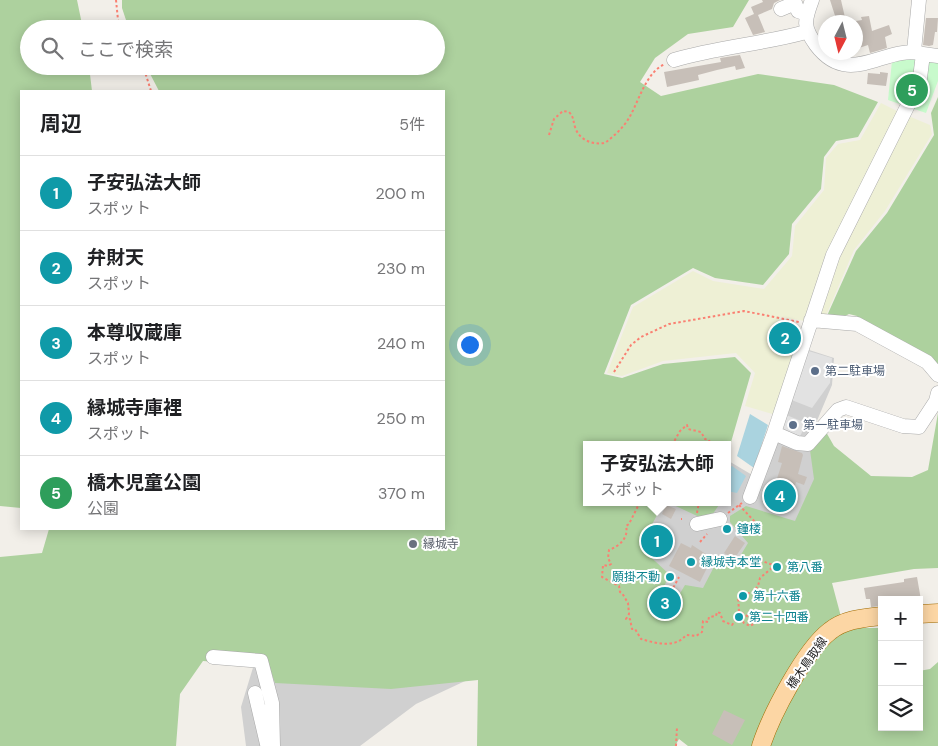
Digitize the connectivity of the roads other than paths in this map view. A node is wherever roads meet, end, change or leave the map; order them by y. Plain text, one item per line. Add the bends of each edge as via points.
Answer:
1 (812, 0) edge
2 (919, 0) edge
3 (781, 9) dead end
4 (807, 14) junction
5 (806, 32) junction
6 (929, 52) edge
7 (674, 60) road end
8 (811, 322) junction
9 (938, 375) edge
10 (938, 393) edge
11 (774, 433) junction
12 (745, 501) road end
13 (720, 518) road end
14 (697, 520) road end
15 (938, 613) edge
16 (923, 614) edge
17 (878, 616) edge
18 (213, 657) dead end
19 (255, 693) dead end
20 (267, 746) edge
21 (273, 746) edge
22 (761, 746) edge

1 - 4 street
2 - 6 street
3 - 4 street via 795,3 798,11
4 - 5 street
5 - 6 street via 818,48 843,64 865,65
5 - 7 street
6 - 8 street via 915,91 833,255
8 - 9 street via 857,324 927,362
8 - 11 street
10 - 11 street via 919,427 903,426 846,407 838,410 808,444
11 - 12 street via 771,463
13 - 14 street
15 - 16 main road
17 - 22 main road, 橋木鳥取線 via 846,622 831,630 818,643 776,710
18 - 21 street via 262,661 272,703
19 - 20 street

